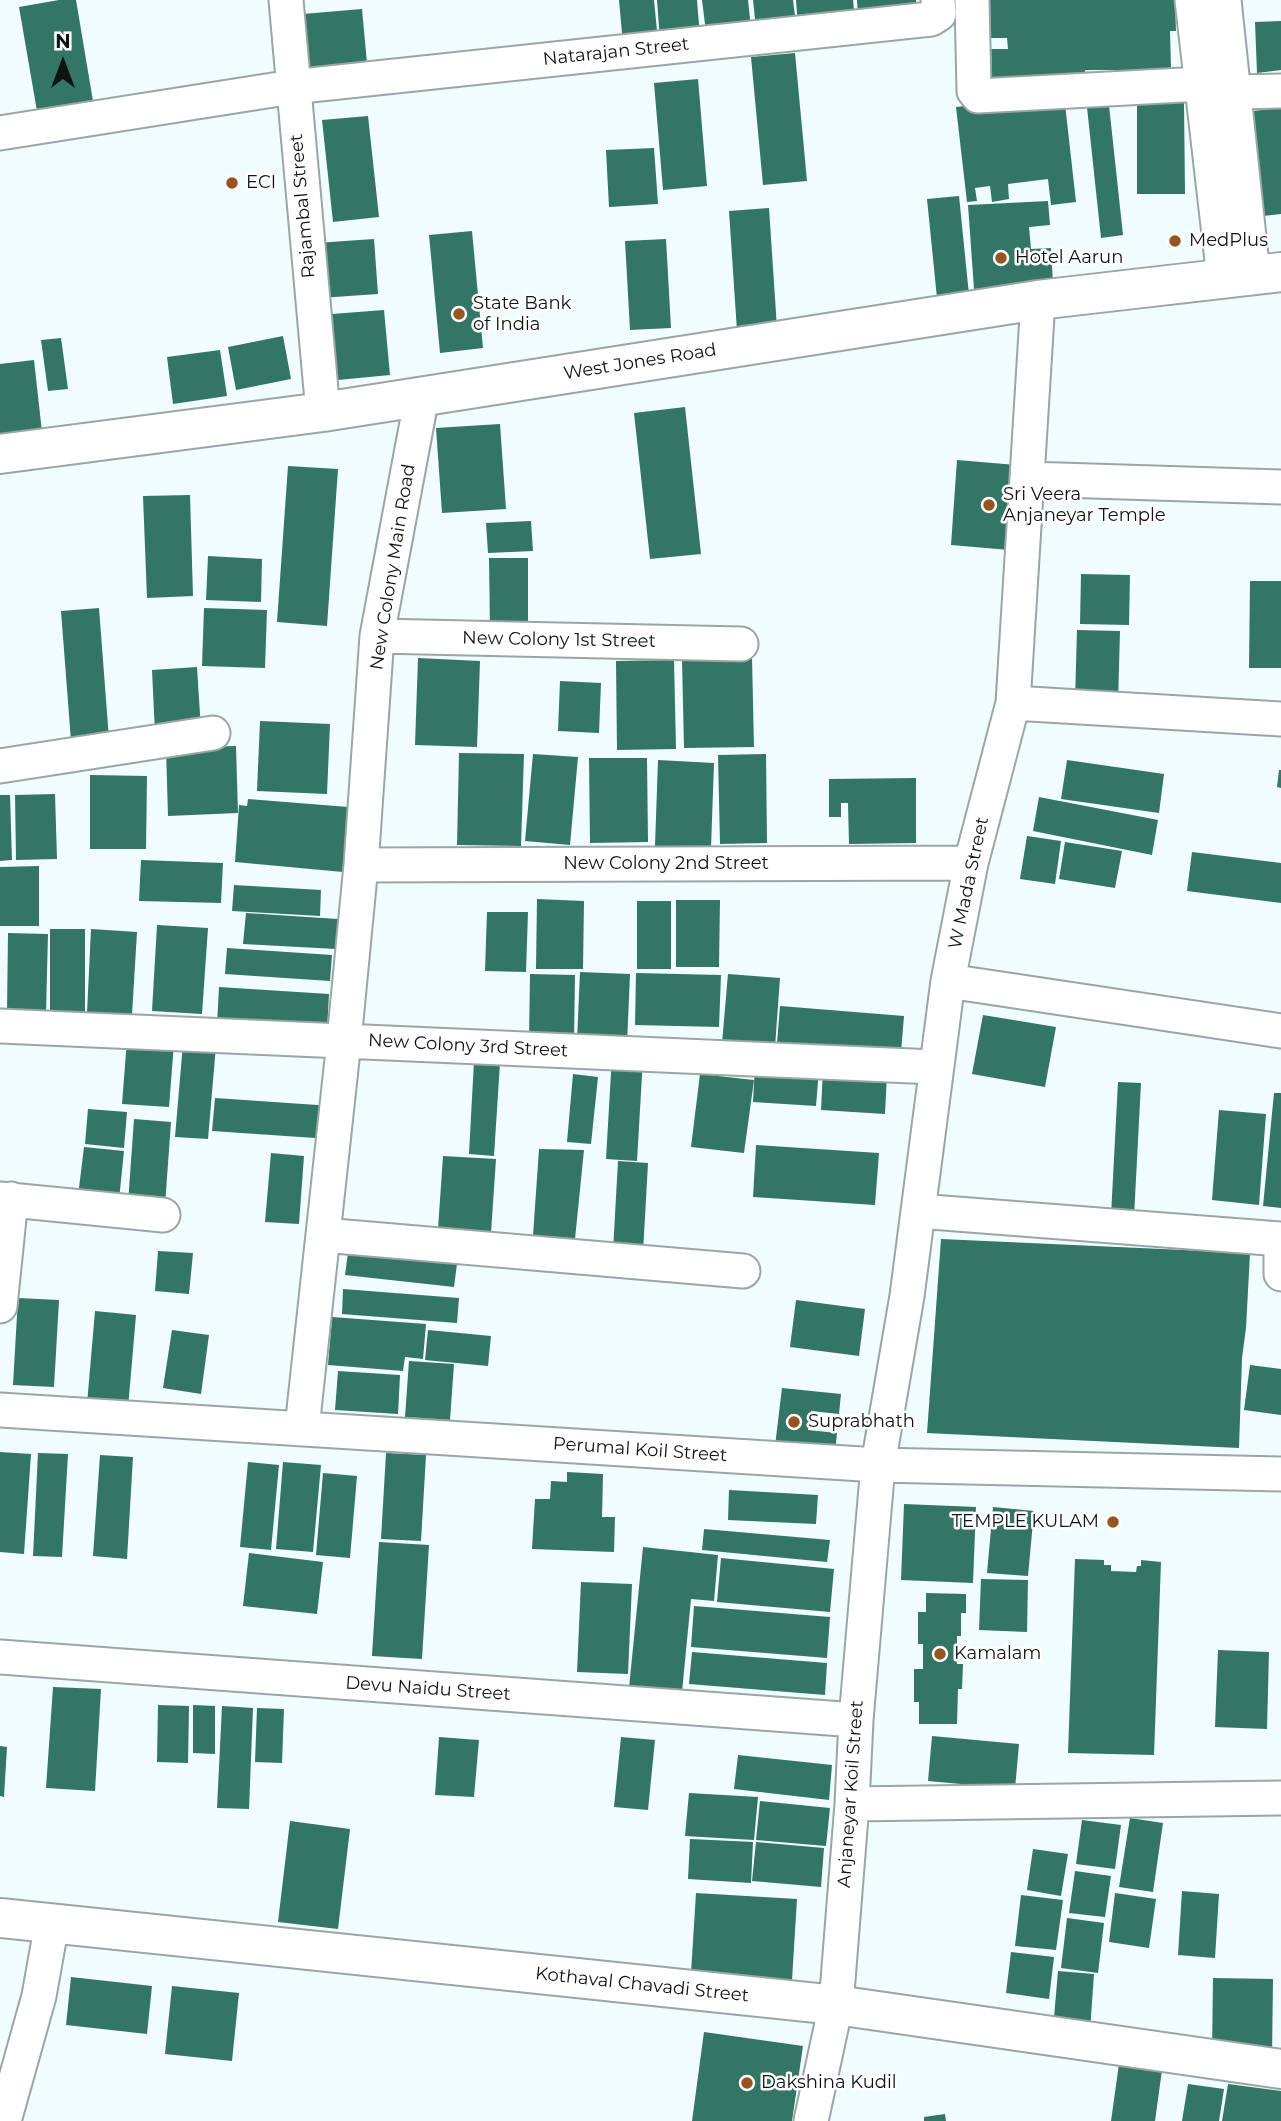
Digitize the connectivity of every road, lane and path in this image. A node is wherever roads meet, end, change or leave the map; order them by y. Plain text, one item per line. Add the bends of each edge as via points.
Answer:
1 (286, 0) edge
2 (972, 0) edge
3 (1192, 0) edge
4 (1224, 0) edge
5 (939, 7) edge
6 (1201, 84) junction
7 (292, 87) junction
8 (1281, 91) edge
9 (1234, 92) junction
10 (0, 134) edge
11 (1253, 275) edge
12 (1038, 300) junction
13 (422, 396) junction
14 (323, 411) junction
15 (0, 454) edge
16 (1028, 479) junction
17 (1281, 487) edge
18 (377, 636) junction
19 (741, 644) dead end
20 (1013, 703) junction
21 (1281, 719) edge
22 (213, 733) dead end
23 (0, 766) edge
24 (971, 863) junction
25 (361, 865) junction
26 (948, 981) junction
27 (0, 1026) edge
28 (1281, 1031) edge
29 (345, 1041) junction
30 (936, 1067) junction
31 (6, 1199) edge
32 (918, 1211) junction
33 (163, 1215) dead end
34 (323, 1235) junction
35 (743, 1271) dead end
36 (1281, 1274) edge
37 (0, 1306) edge
38 (0, 1410) edge
39 (302, 1429) junction
40 (878, 1465) junction
41 (1281, 1474) edge
42 (0, 1657) edge
43 (856, 1720) junction
44 (1281, 1798) edge
45 (852, 1804) junction
46 (0, 1918) edge
47 (52, 1923) junction
48 (836, 2005) junction
49 (1281, 2069) edge
50 (4, 2121) edge
51 (811, 2121) edge

1 - 7 street, Rajambal Street
2 - 6 street via 974,91 978,96
3 - 6 street
4 - 9 street
5 - 7 street, Natarajan Street via 931,19
6 - 11 street
7 - 10 street, Natarajan Street
7 - 14 street, Rajambal Street
8 - 9 street
9 - 11 street
11 - 12 street, West Jones Road
12 - 13 street, West Jones Road
12 - 16 street, W Mada Street
13 - 14 street, West Jones Road
13 - 18 street, New Colony Main Road
14 - 15 street, West Jones Road
16 - 17 street
16 - 20 street, W Mada Street
18 - 19 street, New Colony 1st Street
18 - 25 street, New Colony Main Road
20 - 21 street
20 - 24 street, W Mada Street
22 - 23 street
24 - 25 street, New Colony 2nd Street
24 - 26 street, W Mada Street
25 - 29 street, New Colony Main Road
26 - 28 street
26 - 30 street, W Mada Street
27 - 29 street, New Colony 3rd Street
29 - 30 street, New Colony 3rd Street
29 - 34 street, New Colony Main Road
30 - 32 street, W Mada Street
31 - 33 street
31 - 37 street
32 - 36 street via 1281,1239
32 - 40 street, W Mada Street
34 - 35 street
34 - 39 street, New Colony Main Road
38 - 39 street, Perumal Koil Street
39 - 40 street, Perumal Koil Street
40 - 41 street, Perumal Koil Street
40 - 43 street, Anjaneyar Koil Street
42 - 43 street, Devu Naidu Street
43 - 45 street, Anjaneyar Koil Street
44 - 45 street
45 - 48 street, Anjaneyar Koil Street
46 - 47 street, Kothaval Chavadi Street
47 - 48 street, Kothaval Chavadi Street
47 - 50 street via 39,1996
48 - 49 street, Kothaval Chavadi Street
48 - 51 street, Anjaneyar Koil Street

